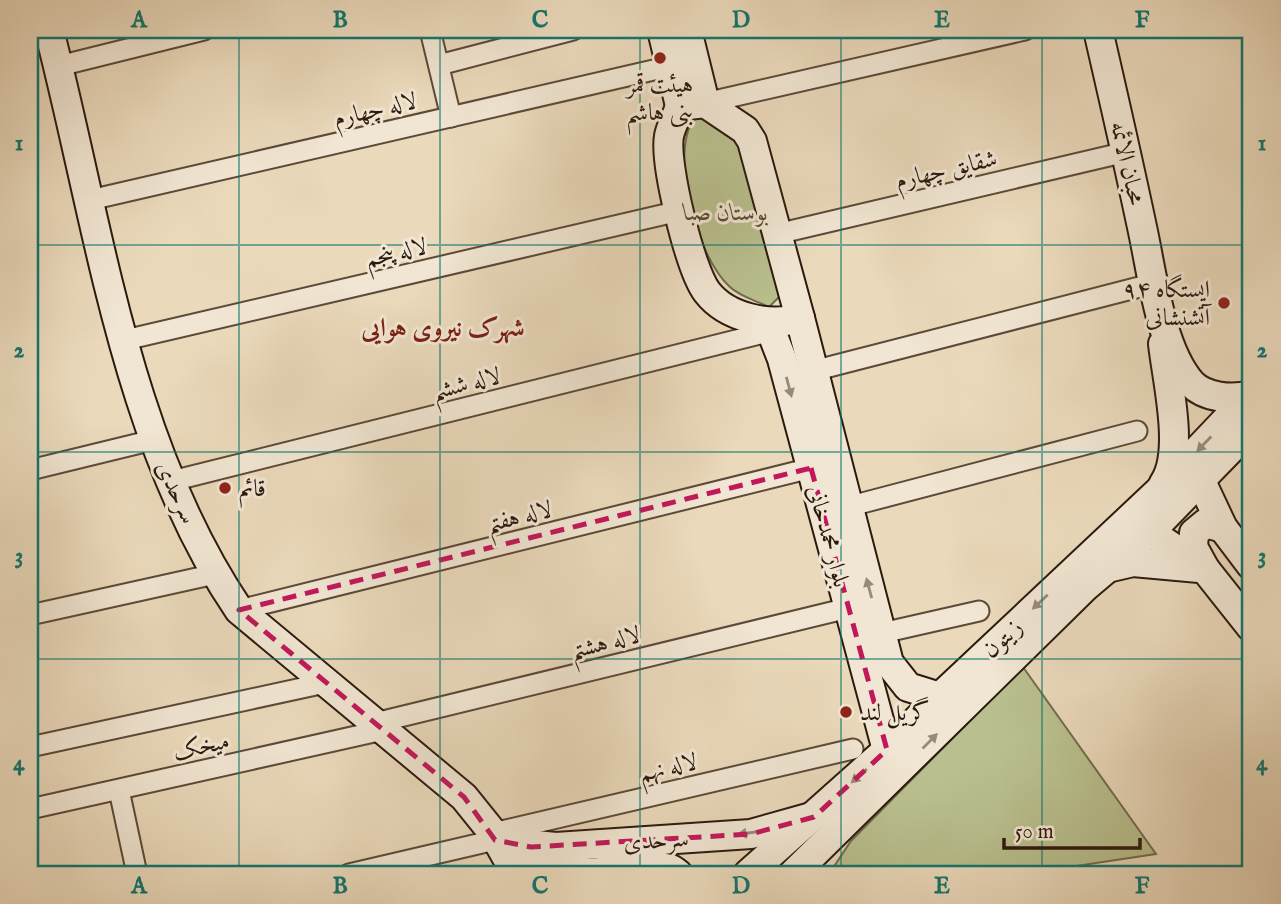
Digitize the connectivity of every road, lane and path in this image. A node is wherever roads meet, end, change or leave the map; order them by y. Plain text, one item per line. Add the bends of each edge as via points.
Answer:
1 (49, 30) edge
2 (204, 30) edge
3 (430, 30) edge
4 (573, 30) edge
5 (662, 30) edge
6 (687, 30) edge
7 (1025, 30) edge
8 (1098, 30) edge
9 (439, 65) junction
10 (59, 66) junction
11 (671, 66) junction
12 (692, 105) junction
13 (451, 117) junction
14 (1126, 152) junction
15 (90, 200) junction
16 (679, 211) junction
17 (778, 234) junction
18 (1156, 290) junction
19 (800, 318) junction
20 (770, 327) junction
21 (125, 340) junction
22 (813, 371) junction
23 (1251, 395) edge
24 (1251, 428) edge
25 (1138, 431) dead end
26 (153, 440) junction
27 (811, 468) junction
28 (30, 470) edge
29 (1200, 478) junction
30 (172, 481) junction
31 (1158, 492) junction
32 (847, 507) junction
33 (1142, 522) junction
34 (1223, 528) junction
35 (1251, 565) edge
36 (1107, 568) junction
37 (1205, 569) junction
38 (215, 574) junction
39 (848, 608) junction
40 (239, 610) junction
41 (979, 611) dead end
42 (30, 615) edge
43 (1251, 627) edge
44 (876, 648) junction
45 (325, 683) junction
46 (940, 697) junction
47 (379, 727) junction
48 (30, 747) edge
49 (853, 749) dead end
50 (887, 750) junction
51 (119, 790) junction
52 (30, 809) edge
53 (814, 817) junction
54 (494, 836) junction
55 (823, 847) junction
56 (137, 874) edge
57 (349, 874) edge
58 (678, 874) edge
59 (748, 874) edge
60 (793, 874) edge
61 (805, 874) edge

1 - 10 street, سرحدی
2 - 10 street
3 - 9 street
4 - 9 street
5 - 11 street
6 - 12 street
7 - 12 street
8 - 14 street, محبان الائمه
9 - 13 street
10 - 15 street, سرحدی
11 - 12 street
11 - 13 street, لاله چهارم
12 - 16 street via 669,136 668,158
12 - 17 street, بلوار محمدخانی via 745,130
13 - 15 street, لاله چهارم
14 - 17 street, شقایق چهارم
14 - 18 street, محبان الائمه
15 - 21 street, سرحدی
16 - 20 street via 707,293 742,316
16 - 21 street, لاله پنجم
17 - 19 street, بلوار محمدخانی
18 - 22 street
18 - 23 street via 1167,335 1191,383 1214,396
18 - 31 street via 1174,444 1172,465
19 - 20 street
19 - 22 street, بلوار محمدخانی
20 -> 27 street, بلوار محمدخانی
20 - 30 street, لاله ششم
21 - 26 street, سرحدی
22 - 32 street, بلوار محمدخانی
23 -> 31 street, زیتون
24 - 29 street, زیتون
25 - 32 street
26 - 28 street
26 - 30 street, سرحدی
27 - 39 street, بلوار محمدخانی
27 - 40 street, لاله هفتم
29 - 33 street, زیتون
29 - 34 street
30 - 38 street, سرحدی
31 - 33 street, زیتون
44 -> 32 street, بلوار محمدخانی
33 - 36 street, زیتون
33 - 37 street
33 -> 46 street, زیتون
34 - 35 street
34 - 37 street via 1206,523 1194,533 1193,547
36 - 37 street via 1133,562
55 -> 36 street, زیتون
37 - 43 street
38 - 40 street, سرحدی
38 - 42 street
39 - 44 street, بلوار محمدخانی
39 - 47 street, لاله هشتم
40 - 45 street, سرحدی
41 - 44 street
44 - 46 street, بلوار محمدخانی via 908,687
44 - 50 street, بلوار محمدخانی
45 - 47 street, سرحدی
45 - 48 street, میخک
46 - 50 street, زیتون
47 - 51 street, میخک
47 - 54 street, سرحدی via 464,797
49 - 54 street, لاله نهم
50 -> 53 street, زیتون
51 - 52 street, میخک
51 - 56 street
53 -> 54 street, سرحدی via 737,835 556,847 531,847
53 - 59 street, زیتون
54 - 57 street, لاله نهم
54 - 58 street, سرحدی via 507,858 535,866 585,873 652,863
55 - 60 street, زیتون
55 - 61 street

